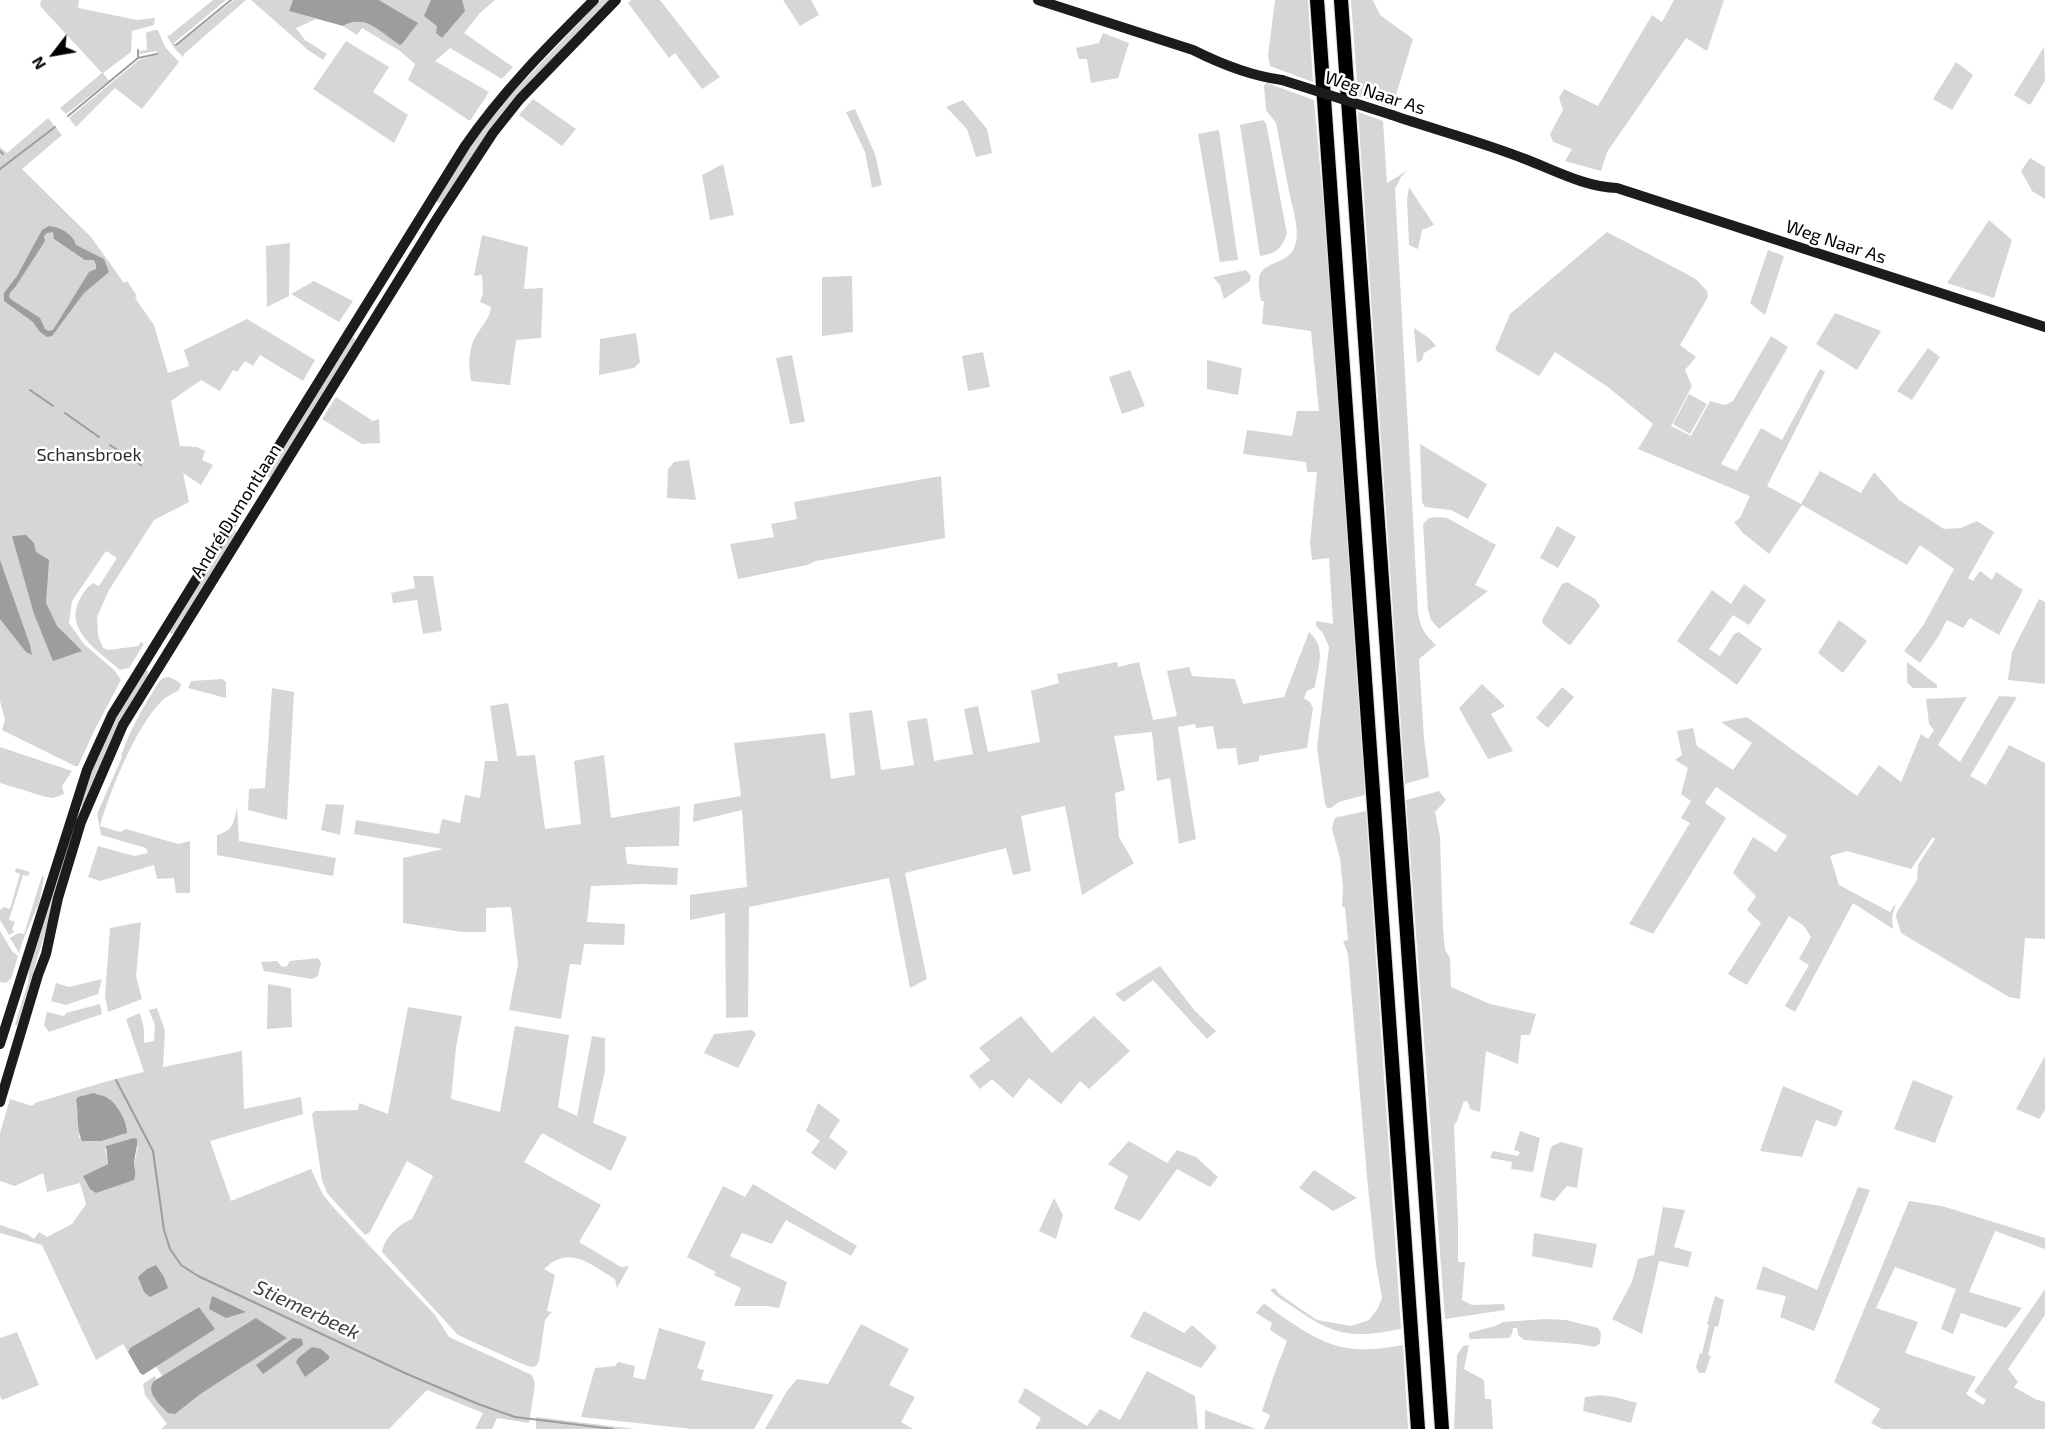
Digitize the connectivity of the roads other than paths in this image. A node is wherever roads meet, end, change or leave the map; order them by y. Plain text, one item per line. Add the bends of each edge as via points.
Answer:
1 (594, 0) edge
2 (616, 0) edge
3 (1038, 0) edge
4 (1317, 0) edge
5 (1341, 0) edge
6 (2045, 327) edge
7 (0, 1044) edge
8 (0, 1102) edge
9 (1418, 1429) edge
10 (1442, 1429) edge

1 - 7 main road, André Dumontlaan via 508,90 465,146 111,715 84,779
2 - 8 main road, André Dumontlaan via 492,133 123,725 81,822 58,898 49,945
3 - 6 main road, Weg Naar As, bridge via 1265,70 1282,80 1573,177
4 - 9 highway
5 - 10 highway

